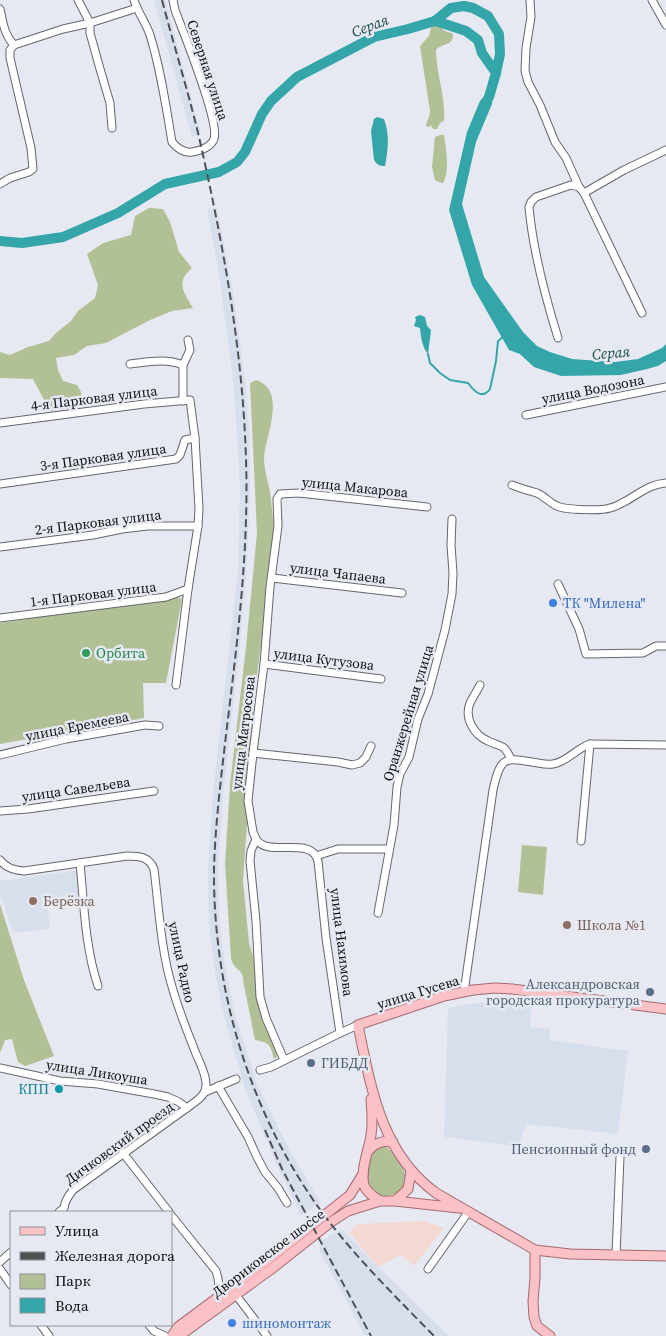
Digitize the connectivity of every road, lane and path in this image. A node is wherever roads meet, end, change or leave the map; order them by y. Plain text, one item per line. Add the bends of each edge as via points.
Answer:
1 (78, 0) edge
2 (134, 0) edge
3 (173, 0) edge
4 (530, 0) edge
5 (652, 0) edge
6 (137, 8) junction
7 (0, 9) edge
8 (90, 24) junction
9 (666, 25) edge
10 (14, 45) junction
11 (112, 128) dead end
12 (666, 150) edge
13 (0, 184) edge
14 (579, 187) junction
15 (584, 194) junction
16 (642, 313) dead end
17 (558, 338) dead end
18 (188, 340) dead end
19 (130, 364) dead end
20 (183, 364) junction
21 (666, 387) edge
22 (187, 400) junction
23 (526, 415) dead end
24 (0, 423) edge
25 (195, 438) junction
26 (666, 483) edge
27 (0, 484) edge
28 (512, 484) dead end
29 (280, 494) joint
30 (427, 507) dead end
31 (452, 519) dead end
32 (198, 526) junction
33 (0, 547) edge
34 (272, 578) junction
35 (558, 584) dead end
36 (188, 589) junction
37 (402, 593) dead end
38 (0, 618) edge
39 (666, 646) edge
40 (264, 664) junction
41 (381, 679) dead end
42 (480, 685) dead end
43 (176, 686) dead end
44 (159, 726) dead end
45 (590, 744) junction
46 (666, 745) edge
47 (371, 746) dead end
48 (253, 753) junction
49 (0, 755) edge
50 (511, 759) junction
51 (154, 791) dead end
52 (0, 812) edge
53 (256, 839) junction
54 (582, 840) dead end
55 (389, 849) junction
56 (316, 856) junction
57 (0, 860) edge
58 (80, 863) junction
59 (378, 913) dead end
60 (98, 986) dead end
61 (464, 992) junction
62 (666, 1009) edge
63 (358, 1025) junction
64 (340, 1033) junction
65 (284, 1060) junction
66 (0, 1068) edge
67 (260, 1070) dead end
68 (236, 1079) dead end
69 (218, 1086) junction
70 (371, 1086) junction
71 (203, 1095) junction
72 (187, 1108) junction
73 (393, 1142) junction
74 (368, 1151) junction
75 (123, 1153) junction
76 (620, 1157) dead end
77 (412, 1171) junction
78 (363, 1174) junction
79 (380, 1201) junction
80 (395, 1201) junction
81 (287, 1203) dead end
82 (467, 1210) junction
83 (63, 1211) edge
84 (168, 1211) edge
85 (172, 1216) edge
86 (535, 1250) junction
87 (10, 1253) edge
88 (616, 1254) junction
89 (666, 1256) edge
90 (0, 1262) edge
91 (0, 1269) edge
92 (428, 1269) dead end
93 (10, 1284) edge
94 (236, 1295) junction
95 (220, 1296) junction
96 (150, 1326) edge
97 (165, 1336) edge
98 (172, 1336) edge
99 (177, 1336) edge
100 (267, 1336) edge
101 (550, 1336) edge

1 - 8 street
2 - 6 street
3 - 6 street, Северная улица via 215,129 214,140 209,146 190,152 177,148 172,142 150,35
4 - 14 street via 532,17 525,71
5 - 9 street
6 - 8 street
7 - 10 street via 5,33
8 - 10 street
8 - 11 street via 110,103
10 - 13 street via 10,58 31,148 32,169
12 - 15 street
14 - 15 street
14 - 17 street via 571,185 536,197 529,207 537,256
15 - 16 street
18 - 20 street via 190,350
19 - 20 street via 158,361
20 - 22 street
21 - 23 street, улица Водозона
22 - 24 street, 4-я Парковая улица
22 - 25 street
25 - 27 street, 3-я Парковая улица via 185,440 176,460
25 - 32 street
26 - 28 street via 644,489 610,509 601,510 557,507 538,494
29 - 30 street, улица Макарова via 299,493
29 - 34 street, улица Матросова via 277,498 278,526
31 - 55 street, Оранжерейная улица via 452,594 428,694 409,757 400,774
32 - 33 street, 2-я Парковая улица via 122,528
32 - 36 street
34 - 37 street, улица Чапаева
34 - 40 street, улица Матросова
35 - 39 street via 579,629 586,654 643,652 656,646
36 - 38 street, 1-я Парковая улица via 166,597
36 - 43 street
40 - 41 street, улица Кутузова
40 - 48 street, улица Матросова
42 - 50 street via 470,704 471,725 479,736 506,748
44 - 49 street, улица Еремеева via 145,725 66,739
45 - 46 street
45 - 50 street via 554,764
45 - 54 street
47 - 48 street via 366,757 352,765
48 - 53 street, улица Матросова via 248,800
50 - 61 street via 504,762 497,772 493,790
51 - 52 street, улица Савельева
53 - 56 street via 263,846 308,849
53 - 65 street, улица Матросова via 250,851 250,861 260,997
55 - 56 street via 338,849
55 - 59 street, Оранжерейная улица
56 - 64 street, улица Нахимова
57 - 58 street via 17,870
58 - 60 street via 88,940
58 - 71 street, улица Радио via 127,856 140,856 151,863 172,988 204,1073 206,1085
61 - 62 main road, улица Гусева via 512,988
61 - 63 main road, улица Гусева
63 - 64 street
63 - 70 main road
64 - 65 street
65 - 67 street
66 - 72 street, улица Ликоуша via 60,1081 154,1094 168,1097
68 - 69 street, Дичковский проезд
69 - 71 street, Дичковский проезд
69 - 81 street via 261,1165
70 - 73 main road via 385,1129
70 - 74 main road
71 - 72 street, Дичковский проезд
72 - 75 street, Дичковский проезд
73 - 74 main road via 376,1143
73 - 77 main road
74 - 78 main road
75 - 83 street, Дичковский проезд via 73,1190
75 - 84 street
76 - 88 street
77 - 80 main road via 408,1189
77 - 82 main road via 436,1193
78 - 79 main road via 364,1186
78 - 95 main road via 350,1195
79 - 80 main road
79 - 94 main road, Двориковское шоссе via 348,1211 331,1222
80 - 82 main road
82 - 86 main road
82 - 92 street
85 - 95 street via 216,1271
86 - 88 main road
86 - 101 main road via 534,1317 537,1326
87 - 90 street
88 - 89 main road
91 - 93 street
94 - 99 main road, Двориковское шоссе
94 - 100 street
95 - 98 main road
96 - 97 street

